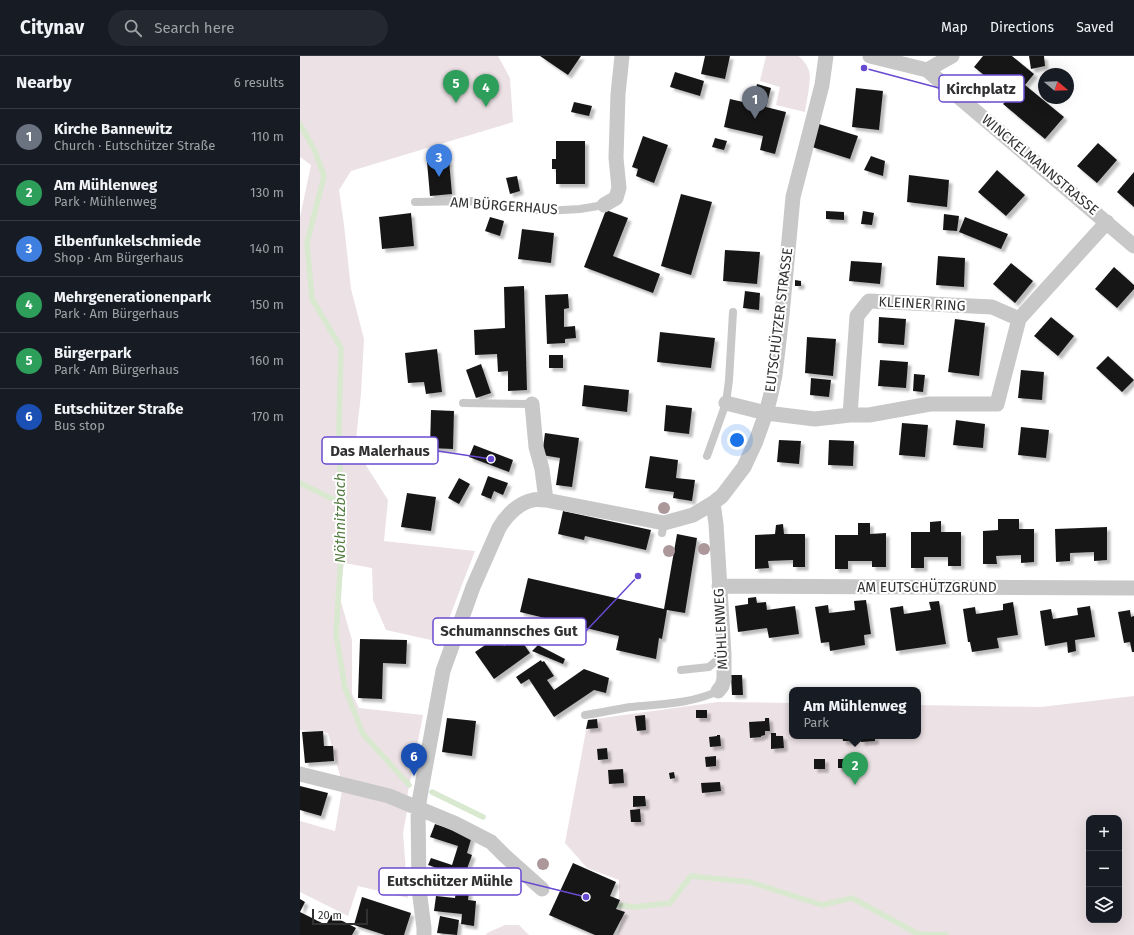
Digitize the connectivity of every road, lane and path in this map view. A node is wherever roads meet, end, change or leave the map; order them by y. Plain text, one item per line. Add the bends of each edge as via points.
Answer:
1 (622, 56) edge
2 (826, 56) edge
3 (870, 56) edge
4 (952, 56) edge
5 (927, 70) junction
6 (415, 202) dead end
7 (604, 205) joint
8 (1107, 222) junction
9 (1134, 246) edge
10 (733, 312) dead end
11 (1019, 319) junction
12 (463, 403) dead end
13 (726, 403) junction
14 (532, 404) joint
15 (766, 413) junction
16 (850, 415) junction
17 (707, 456) dead end
18 (546, 500) junction
19 (713, 503) junction
20 (719, 586) junction
21 (1134, 588) edge
22 (724, 654) junction
23 (681, 670) dead end
24 (718, 691) joint
25 (585, 715) dead end
26 (300, 774) edge
27 (418, 808) junction
28 (542, 889) dead end
29 (424, 935) edge

1 - 7 street, AM BÜRGERHAUS via 616,158 619,188 616,198
2 - 15 street, EUTSCHÜTZER STRASSE via 822,85 793,197 775,375
3 - 5 street
4 - 5 street
5 - 8 street, WINCKELMANNSTRASSE
6 - 7 lane, AM BÜRGERHAUS via 473,202 545,211 580,210
8 - 9 street, WINCKELMANNSTRASSE
8 - 11 street
10 - 13 lane
11 - 16 street via 997,404 930,404 869,415
11 - 16 street, KLEINER RING via 992,308 869,301 857,316
12 - 14 lane
13 - 15 street
13 - 17 lane
14 - 18 street via 536,447
15 - 16 street via 815,419
15 - 19 street, EUTSCHÜTZER STRASSE via 744,467 722,496
18 - 19 street, EUTSCHÜTZER STRASSE via 663,528
18 - 27 street, EUTSCHÜTZER STRASSE via 528,502 504,519 473,586 443,671
19 - 20 street, MÜHLENWEG
20 - 21 street, AM EUTSCHÜTZGRUND
20 - 22 street, MÜHLENWEG
22 - 23 lane via 708,667
22 - 24 street, MÜHLENWEG via 724,680
24 - 25 lane, MÜHLENWEG via 686,702
26 - 27 street via 389,796
27 - 28 street via 491,842
27 - 29 street, EUTSCHÜTZER STRASSE via 419,889

